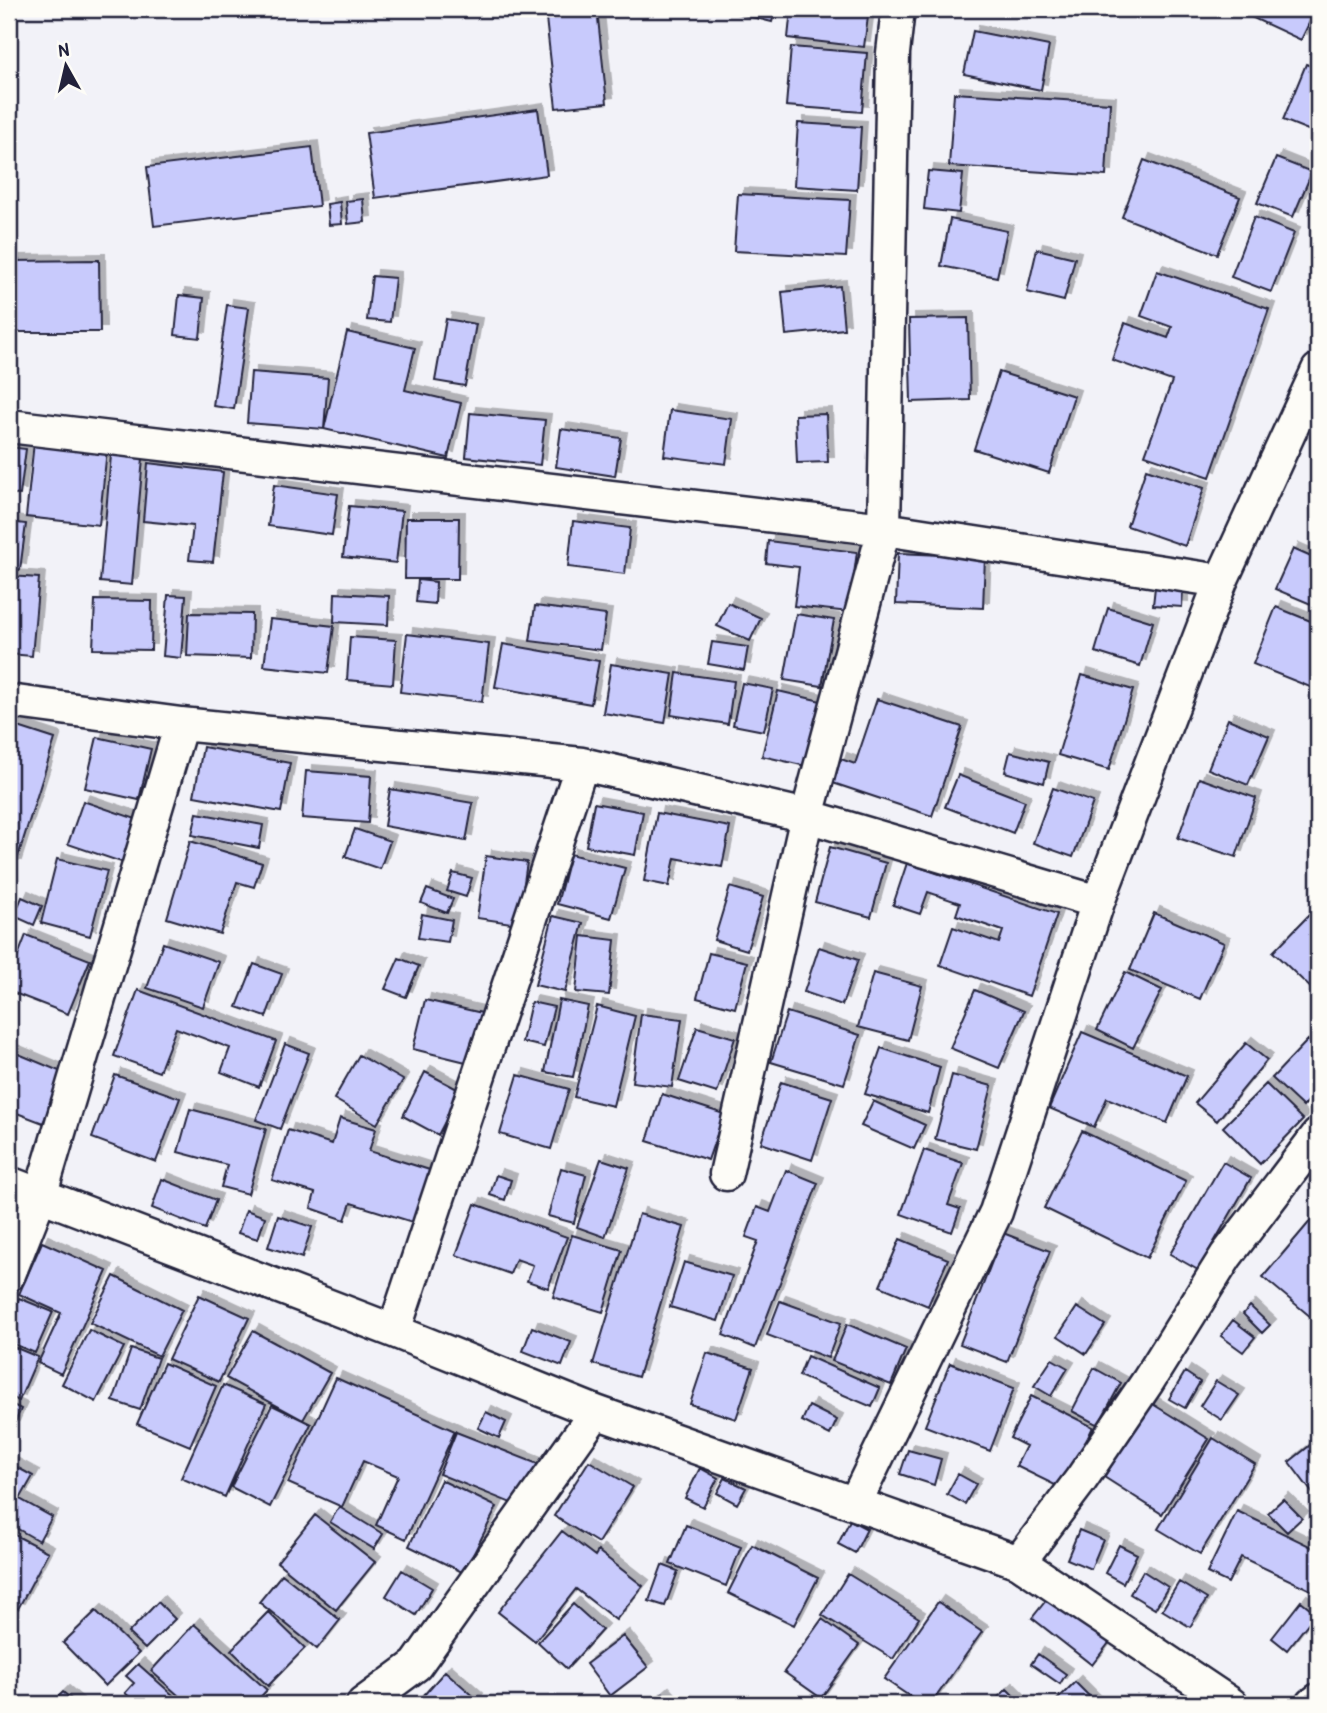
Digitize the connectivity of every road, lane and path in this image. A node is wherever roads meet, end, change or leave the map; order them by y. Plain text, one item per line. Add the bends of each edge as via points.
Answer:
1 (898, 9) edge
2 (1318, 370) edge
3 (9, 426) edge
4 (884, 529) junction
5 (1222, 581) junction
6 (9, 701) edge
7 (181, 723) junction
8 (582, 764) junction
9 (807, 816) junction
10 (1098, 902) junction
11 (1318, 1135) edge
12 (726, 1174) dead end
13 (9, 1183) edge
14 (40, 1196) junction
15 (9, 1274) edge
16 (394, 1331) junction
17 (596, 1412) junction
18 (855, 1503) junction
19 (1019, 1562) junction
20 (1318, 1700) edge
21 (363, 1704) edge
22 (1231, 1704) edge
23 (1313, 1704) edge

1 - 4 street via 893,53
2 - 5 street
3 - 4 street
4 - 5 street
4 - 9 street
5 - 10 street
6 - 7 street
7 - 8 street
7 - 14 street
8 - 9 street
8 - 16 street
9 - 10 street
9 - 12 street
10 - 18 street via 996,1212
11 - 19 street via 1226,1256 1080,1481
13 - 14 street
14 - 15 street
14 - 16 street
16 - 17 street
17 - 18 street
17 - 21 street via 416,1665
18 - 19 street
19 - 22 street
20 - 23 street

